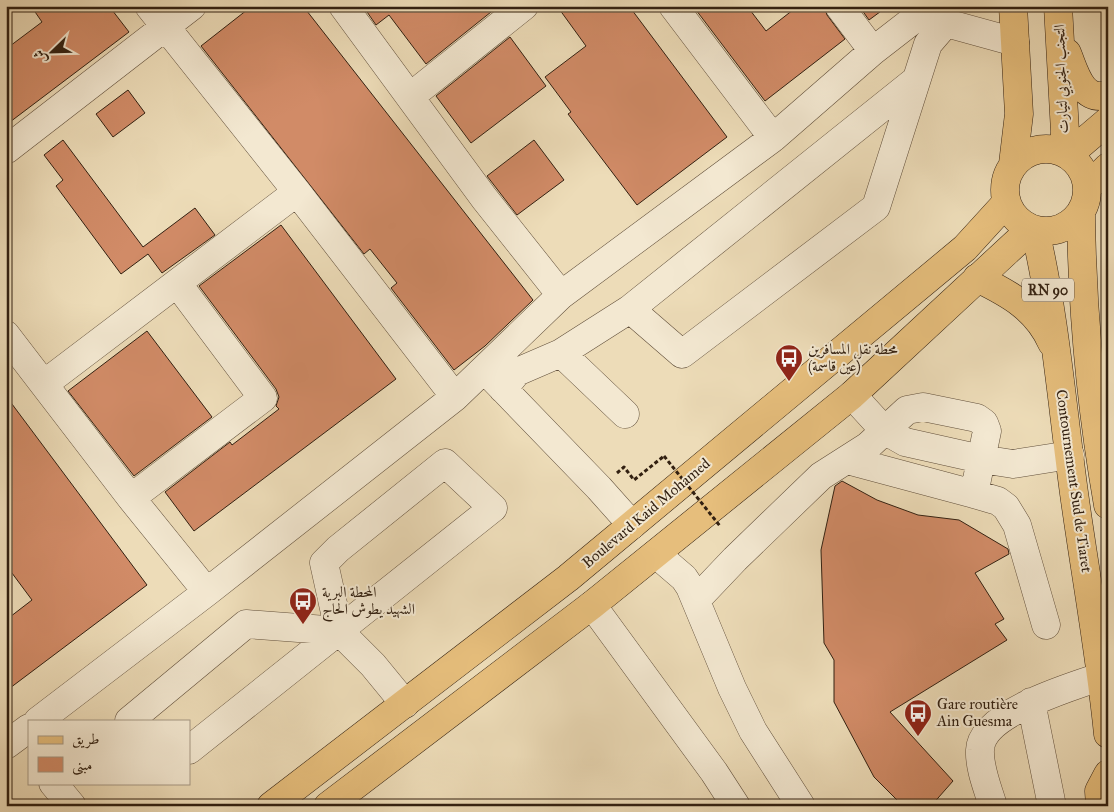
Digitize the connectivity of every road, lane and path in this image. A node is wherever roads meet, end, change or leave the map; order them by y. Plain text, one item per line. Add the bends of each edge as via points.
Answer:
1 (149, 6) edge
2 (192, 6) edge
3 (343, 6) edge
4 (524, 6) edge
5 (673, 6) edge
6 (839, 6) edge
7 (931, 6) edge
8 (1013, 6) edge
9 (1058, 6) edge
10 (166, 28) junction
11 (1060, 36) junction
12 (1015, 42) junction
13 (873, 51) junction
14 (916, 80) junction
15 (1108, 95) edge
16 (411, 96) junction
17 (1108, 121) edge
18 (773, 138) junction
19 (6, 150) edge
20 (1066, 153) junction
21 (1013, 164) junction
22 (1108, 167) edge
23 (297, 192) junction
24 (1084, 200) junction
25 (1006, 203) junction
26 (1033, 230) junction
27 (977, 278) junction
28 (177, 283) junction
29 (561, 295) junction
30 (630, 309) junction
31 (6, 335) edge
32 (1056, 352) junction
33 (560, 353) junction
34 (494, 380) junction
35 (44, 384) junction
36 (852, 395) junction
37 (455, 397) junction
38 (625, 414) dead end
39 (884, 430) junction
40 (1070, 455) junction
41 (981, 459) junction
42 (847, 460) junction
43 (624, 467) dead end
44 (1107, 489) edge
45 (974, 494) junction
46 (131, 498) junction
47 (632, 525) junction
48 (720, 526) dead end
49 (656, 554) junction
50 (207, 592) junction
51 (697, 599) junction
52 (592, 605) junction
53 (1046, 625) dead end
54 (339, 631) junction
55 (1102, 676) junction
56 (1030, 702) junction
57 (406, 704) junction
58 (39, 720) edge
59 (131, 720) edge
60 (1108, 734) edge
61 (190, 749) edge
62 (1108, 774) edge
63 (54, 784) edge
64 (72, 806) edge
65 (271, 806) edge
66 (328, 806) edge
67 (736, 806) edge
68 (801, 806) edge
69 (993, 806) edge
70 (1052, 806) edge
71 (1100, 806) edge

1 - 10 street
2 - 10 street
3 - 16 street
4 - 16 street
5 - 18 street
6 - 13 street
7 - 13 street
8 - 12 main road
9 - 11 main road, التجنب الجنوبي لتيارت
10 - 19 street
10 - 23 street
11 - 15 main road via 1084,90 1097,96
11 - 20 main road, التجنب الجنوبي لتيارت
12 - 14 street via 946,23 928,44
12 - 21 main road via 1019,114
13 - 18 street
14 - 30 street
14 - 30 street via 876,207 682,354
16 - 29 street via 484,198
17 - 20 main road
18 - 29 street
20 - 21 main road via 1041,148 1021,156
20 - 24 main road via 1085,175
21 - 25 main road via 1005,183
22 - 24 main road
23 - 28 street
23 - 37 street
24 - 26 main road via 1065,227
24 - 44 main road, RN 90 via 1082,287 1088,364
25 - 26 main road via 1016,219
25 - 47 main road, Boulevard Kaid Mohamed via 965,248
26 - 27 main road
26 - 32 main road, Contournement Sud de Tiaret / RN 90 via 1050,300
27 - 32 main road via 1008,292 1038,317
27 - 36 main road
28 - 35 street
28 - 46 street via 263,398
29 - 34 street
30 - 33 street
31 - 35 street
32 - 40 main road, Contournement Sud de Tiaret / RN 90
33 - 34 street
33 - 38 street
34 - 37 street
34 - 47 street
35 - 46 street
36 - 39 street
36 - 49 main road
37 - 50 street
39 - 41 street via 905,442
39 - 41 street via 914,407 923,406 977,418 987,431
39 - 42 street
40 - 41 street via 1014,464
40 - 55 main road, Contournement Sud de Tiaret / RN 90
41 - 45 street
42 - 45 street
42 - 51 street via 821,476
43 - 48 path, bridge via 634,480 664,456
45 - 53 street via 998,501 1013,516
46 - 50 street
47 - 57 main road, Boulevard Kaid Mohamed
49 - 51 street via 684,578
49 - 52 main road
50 - 58 street
51 - 68 street via 732,688 758,739
52 - 66 main road
52 - 67 street
54 - 54 street via 324,562 445,463 493,508
54 - 57 street
54 - 59 street via 246,624
54 - 61 street
55 - 56 street
55 - 60 main road, Contournement Sud de Tiaret / RN 90
56 - 69 street via 992,727 981,742 981,760
56 - 70 street
57 - 65 main road, Boulevard Kaid Mohamed
62 - 71 main road via 1099,791
63 - 64 street

